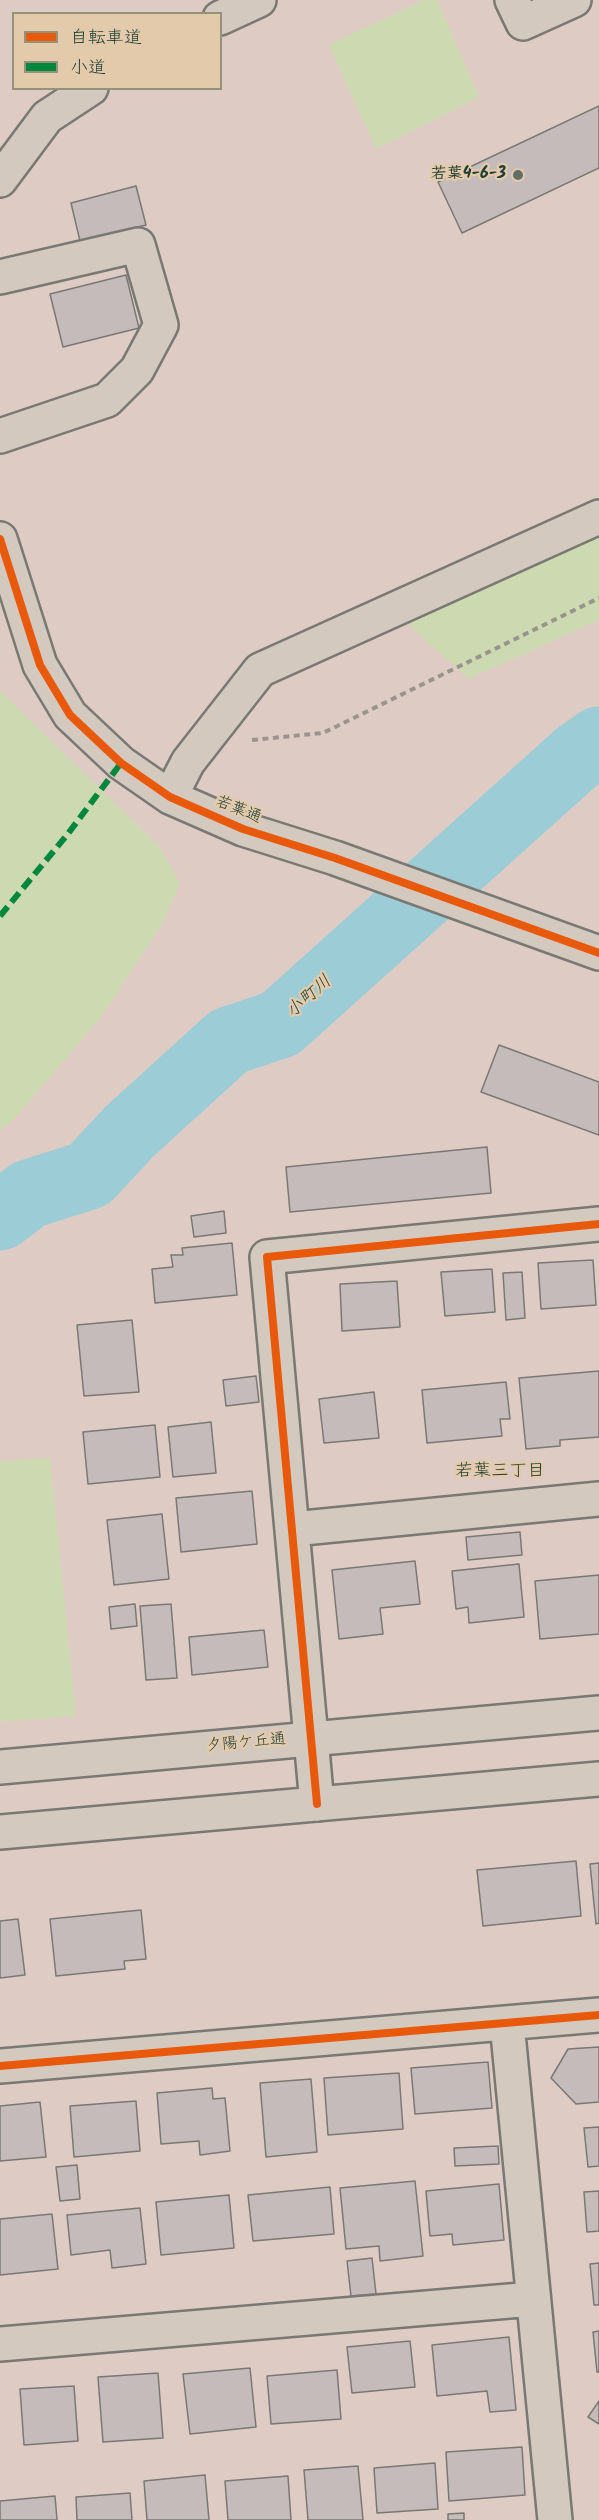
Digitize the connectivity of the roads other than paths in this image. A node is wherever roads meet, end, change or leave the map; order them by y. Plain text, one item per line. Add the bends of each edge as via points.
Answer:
1 (259, 0) edge
2 (512, 0) edge
3 (574, 0) edge
4 (222, 17) edge
5 (88, 90) edge
6 (0, 180) edge
7 (0, 277) edge
8 (0, 436) edge
9 (599, 517) edge
10 (0, 539) edge
11 (170, 797) junction
12 (585, 948) edge
13 (599, 1224) edge
14 (599, 1499) edge
15 (292, 1529) junction
16 (599, 1713) edge
17 (309, 1738) junction
18 (0, 1767) edge
19 (599, 1779) edge
20 (316, 1804) junction
21 (0, 1832) edge
22 (599, 2015) edge
23 (507, 2023) junction
24 (0, 2066) edge
25 (533, 2299) junction
26 (0, 2344) edge
27 (555, 2520) edge

1 - 4 street
2 - 3 street via 524,24
5 - 6 street via 47,117
7 - 8 street via 138,245 161,325 137,370 107,400
9 - 11 street via 260,670 188,762
10 - 11 street, 若葉通 via 40,664 70,715 121,764
11 - 12 street, 若葉通 via 243,829
13 - 15 street via 267,1257
14 - 15 street
15 - 17 street
16 - 17 street, 夕陽ケ丘通
17 - 18 street, 夕陽ケ丘通
17 - 20 street
19 - 20 street
20 - 21 street
22 - 23 street
23 - 24 street
23 - 25 street
25 - 26 street
25 - 27 street

